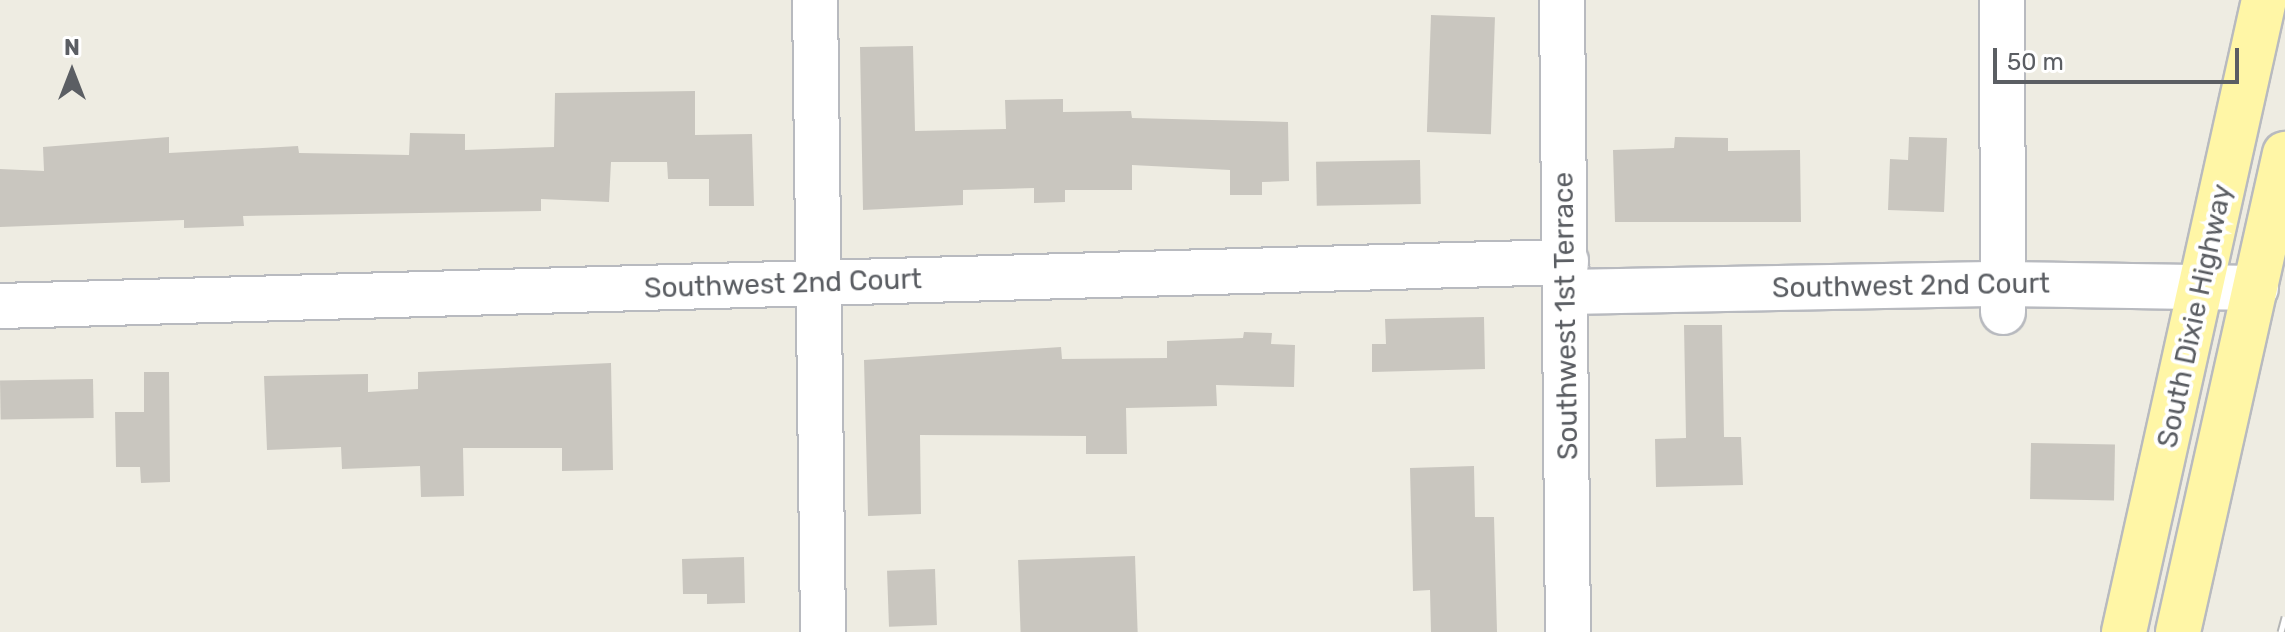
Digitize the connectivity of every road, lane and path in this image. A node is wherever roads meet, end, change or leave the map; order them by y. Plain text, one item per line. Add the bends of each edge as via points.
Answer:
1 (815, 0) edge
2 (1562, 0) edge
3 (2002, 0) edge
4 (2264, 0) edge
5 (2285, 154) edge
6 (1566, 277) junction
7 (814, 283) junction
8 (2202, 284) junction
9 (2256, 288) junction
10 (2003, 298) junction
11 (0, 306) edge
12 (823, 632) edge
13 (1568, 632) edge
14 (2124, 632) edge
15 (2178, 632) edge

1 - 7 street
2 - 6 street, Southwest 1st Terrace
3 - 10 street
4 - 8 main road, South Dixie Highway
5 - 9 main road, South Dixie Highway
6 - 7 street, Southwest 2nd Court
6 - 10 street, Southwest 2nd Court
6 - 13 street, Southwest 1st Terrace
7 - 11 street, Southwest 2nd Court
7 - 12 street
8 - 9 street, Southwest 2nd Court
8 - 10 street, Southwest 2nd Court
8 - 14 main road, South Dixie Highway
9 - 15 main road, South Dixie Highway

